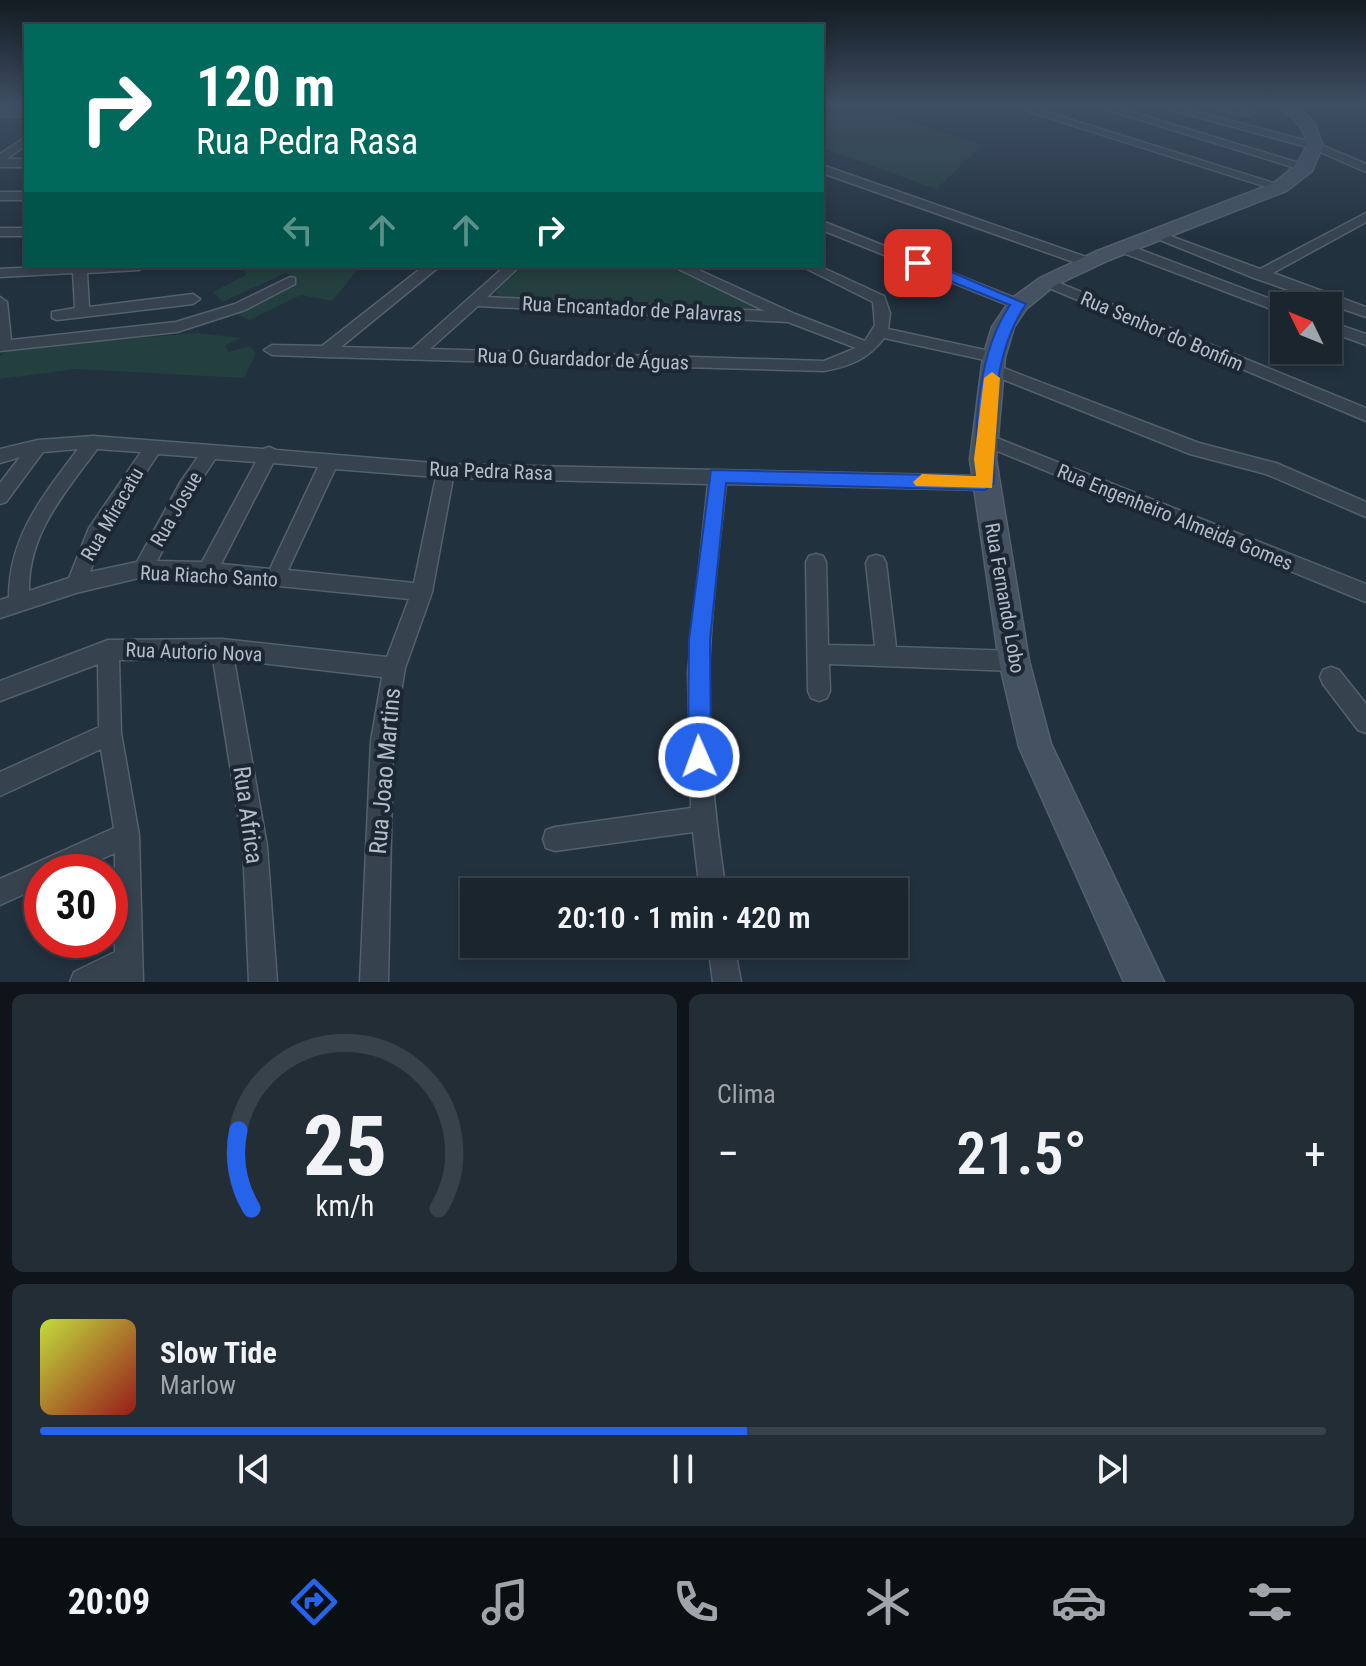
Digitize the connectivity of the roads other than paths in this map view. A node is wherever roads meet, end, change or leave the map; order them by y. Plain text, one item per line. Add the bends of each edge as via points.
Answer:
1 (1162, 151) edge
2 (1251, 151) edge
3 (1313, 151) edge
4 (1326, 151) edge
5 (0, 161) edge
6 (24, 163) edge
7 (1306, 167) junction
8 (1366, 168) edge
9 (824, 170) edge
10 (1280, 187) junction
11 (0, 196) edge
12 (24, 196) edge
13 (1366, 217) edge
14 (824, 226) edge
15 (0, 232) edge
16 (24, 232) edge
17 (1157, 236) junction
18 (1123, 248) junction
19 (1087, 262) junction
20 (79, 268) edge
21 (430, 268) edge
22 (511, 268) edge
23 (683, 268) edge
24 (812, 268) edge
25 (0, 273) edge
26 (1259, 275) junction
27 (290, 281) dead end
28 (1047, 282) junction
29 (1366, 298) edge
30 (193, 299) dead end
31 (473, 301) junction
32 (0, 302) edge
33 (1018, 304) junction
34 (1270, 304) edge
35 (1358, 310) edge
36 (82, 313) junction
37 (57, 315) dead end
38 (790, 317) junction
39 (1342, 331) edge
40 (878, 332) junction
41 (1366, 340) edge
42 (2, 346) edge
43 (870, 348) junction
44 (272, 350) dead end
45 (325, 352) junction
46 (416, 354) junction
47 (994, 363) junction
48 (1366, 415) edge
49 (984, 439) junction
50 (93, 442) junction
51 (38, 446) junction
52 (154, 446) junction
53 (212, 450) junction
54 (269, 454) junction
55 (0, 456) edge
56 (330, 460) junction
57 (446, 471) junction
58 (718, 475) junction
59 (985, 483) junction
60 (0, 497) edge
61 (1366, 510) edge
62 (816, 562) dead end
63 (876, 563) dead end
64 (143, 569) junction
65 (208, 571) junction
66 (275, 578) junction
67 (76, 584) junction
68 (422, 592) junction
69 (1366, 593) edge
70 (9, 606) edge
71 (222, 649) junction
72 (108, 650) junction
73 (818, 654) junction
74 (887, 656) junction
75 (1014, 661) junction
76 (394, 668) junction
77 (1331, 677) dead end
78 (0, 691) edge
79 (819, 691) dead end
80 (1366, 722) edge
81 (110, 733) junction
82 (0, 784) edge
83 (701, 819) junction
84 (127, 835) junction
85 (555, 839) dead end
86 (84, 854) edge
87 (711, 878) edge
88 (24, 881) edge
89 (0, 892) edge
90 (723, 958) edge
91 (129, 970) edge
92 (84, 982) edge
93 (263, 982) edge
94 (374, 982) edge
95 (727, 982) edge
96 (1144, 982) edge

1 - 10 street
2 - 7 street
3 - 7 main road, Rua Fernando Lobo
4 - 8 street
5 - 6 street
7 - 10 main road, Rua Fernando Lobo
9 - 19 street
10 - 17 main road, Rua Fernando Lobo
11 - 12 street
13 - 26 street
14 - 33 street
15 - 16 street
17 - 18 main road, Rua Fernando Lobo
17 - 26 street
18 - 19 main road, Rua Fernando Lobo
18 - 34 street
19 - 28 main road, Rua Fernando Lobo
20 - 25 street
20 - 36 street
21 - 45 street
22 - 31 street
23 - 38 street
24 - 40 street via 879,299 883,307
26 - 35 street
27 - 42 street via 229,311 177,327
28 - 33 main road, Rua Fernando Lobo
28 - 48 street, Rua Senhor do Bonfim
29 - 35 street
30 - 36 street
31 - 38 street, Rua Encantador de Palavras
31 - 46 street
32 - 42 street
33 - 47 main road, Rua Fernando Lobo via 1003,327
36 - 37 street
38 - 43 street
39 - 41 street
40 - 43 street
40 - 47 street
43 - 46 street, Rua O Guardador de Águas via 844,364 824,366
44 - 45 street, Rua O Guardador de Águas
45 - 46 street, Rua O Guardador de Águas
47 - 49 main road, Rua Fernando Lobo
47 - 61 street via 1196,449 1270,468
49 - 59 main road, Rua Fernando Lobo
49 - 69 street, Rua Engenheiro Almeida Gomes
50 - 51 street, Rua Pedra Rasa
50 - 52 street, Rua Pedra Rasa
50 - 70 street via 30,529
51 - 55 street, Rua Pedra Rasa
51 - 60 street
52 - 53 street, Rua Pedra Rasa
52 - 67 street, Rua Miracatu via 86,550
53 - 54 street, Rua Pedra Rasa
53 - 64 street, Rua Josue
54 - 56 street, Rua Pedra Rasa
54 - 65 street
56 - 57 street, Rua Pedra Rasa
56 - 66 street
57 - 58 street, Rua Pedra Rasa
57 - 68 street, Rua Joao Martins
58 - 59 street, Rua Pedra Rasa
58 - 83 street via 700,640
59 - 75 main road, Rua Fernando Lobo
62 - 73 street
63 - 74 street
64 - 65 street, Rua Riacho Santo
64 - 67 street, Rua Riacho Santo
65 - 66 street, Rua Riacho Santo
66 - 68 street, Rua Riacho Santo
67 - 70 street, Rua Riacho Santo
68 - 76 street, Rua Joao Martins
71 - 72 street, Rua Autorio Nova
71 - 76 street, Rua Autorio Nova
71 - 93 street, Rua Africa via 255,846
72 - 78 street, Rua Autorio Nova
72 - 81 street
73 - 74 street
73 - 79 street
74 - 75 street
75 - 96 main road, Rua Fernando Lobo via 1035,747
76 - 94 street, Rua Joao Martins via 382,741
77 - 80 street
81 - 82 street
81 - 84 street
83 - 85 street
83 - 87 street
84 - 86 street
84 - 91 street
88 - 89 street
90 - 95 street
91 - 92 street

